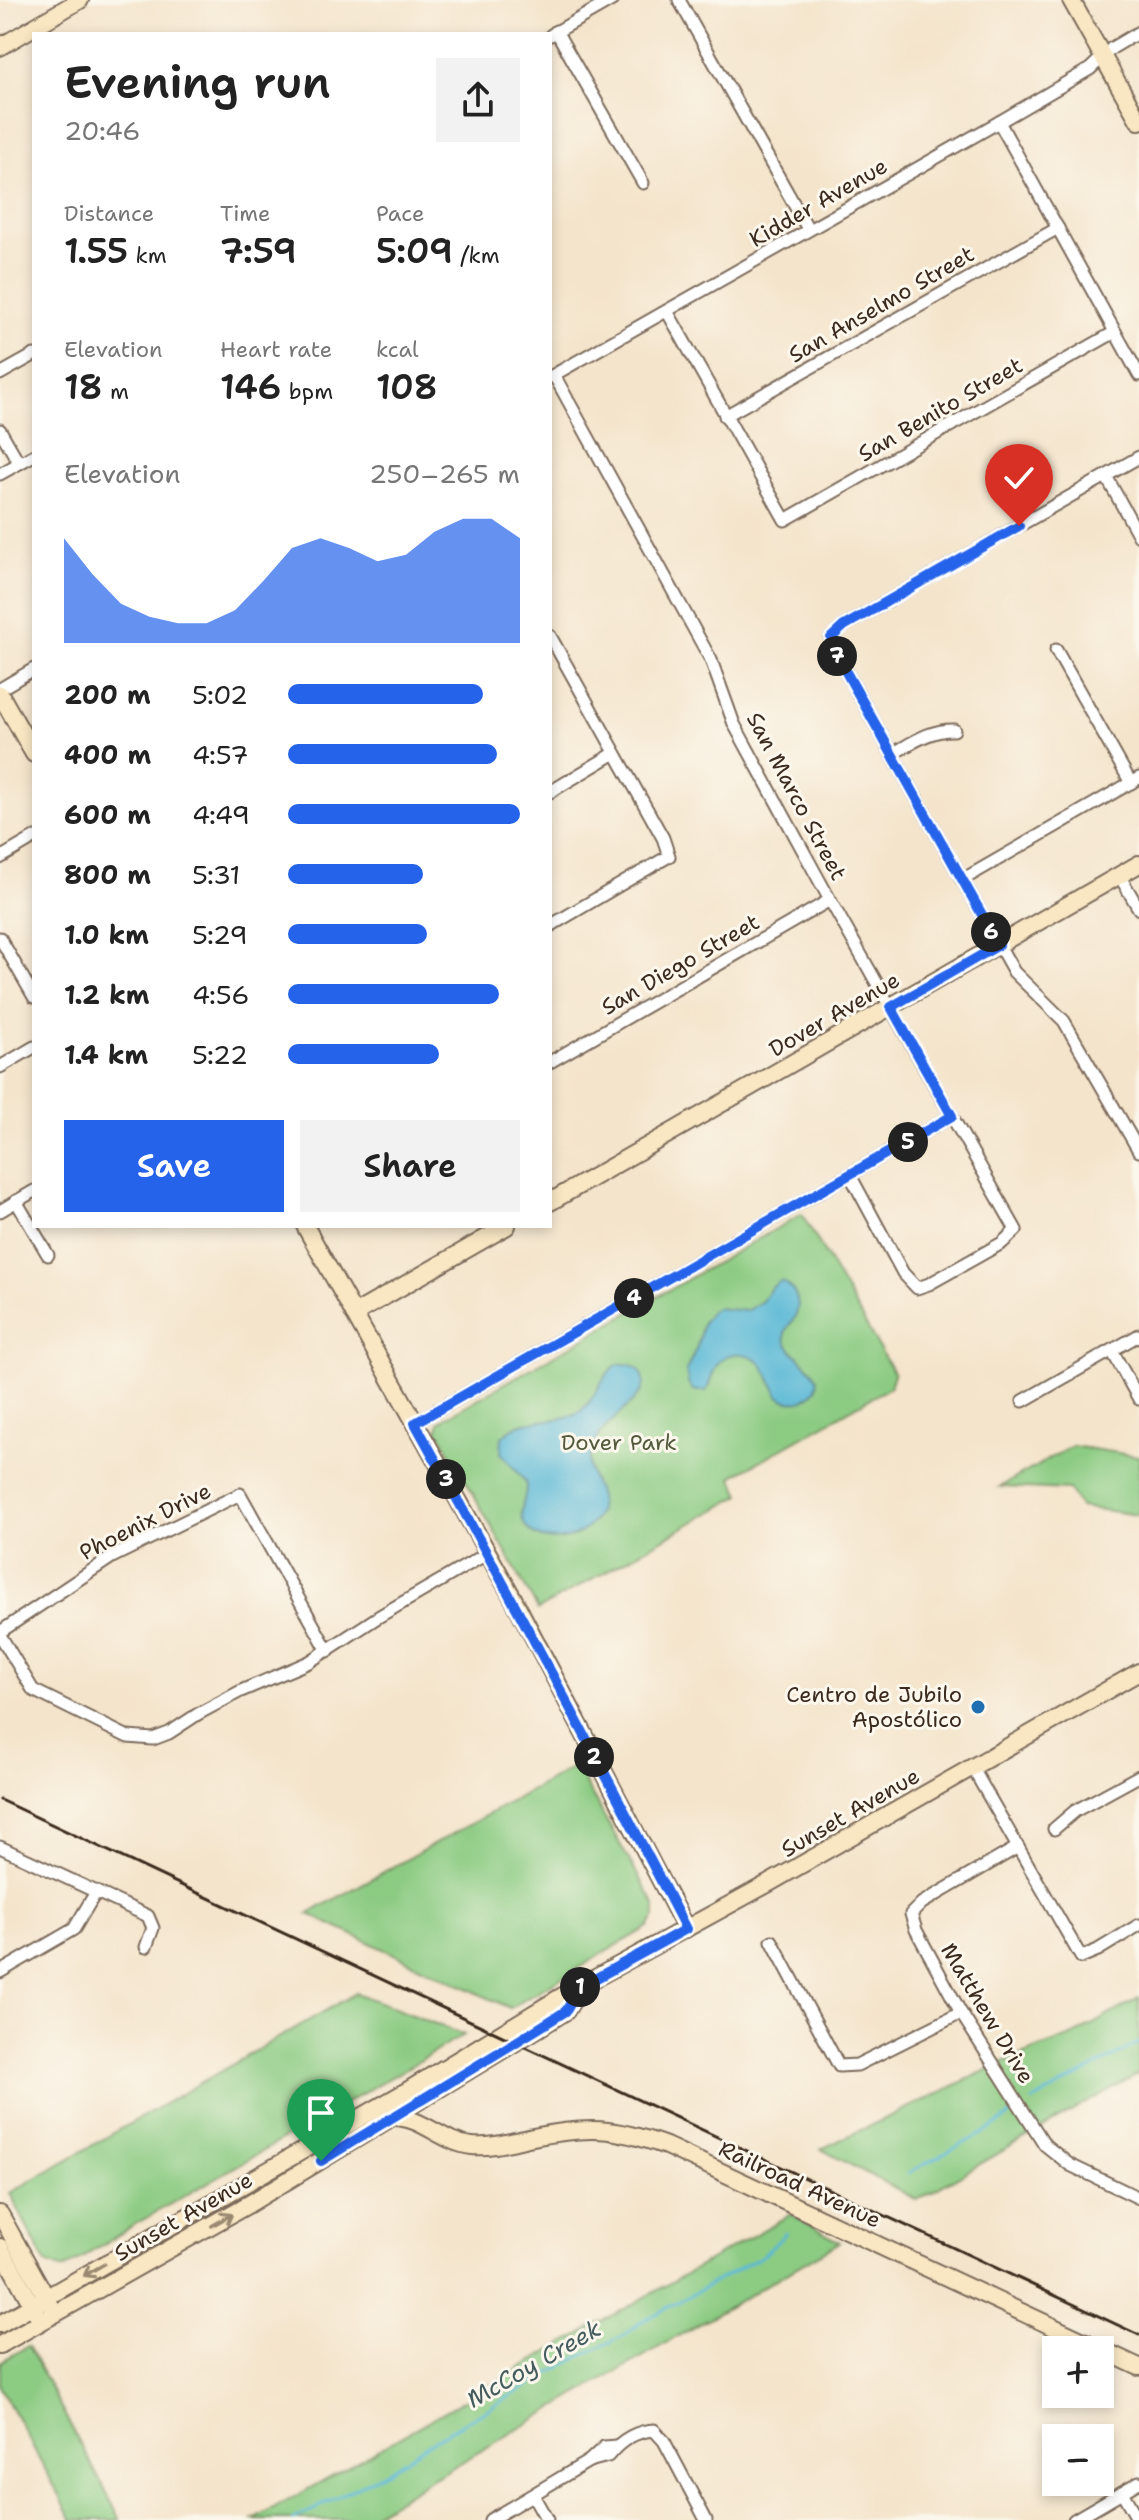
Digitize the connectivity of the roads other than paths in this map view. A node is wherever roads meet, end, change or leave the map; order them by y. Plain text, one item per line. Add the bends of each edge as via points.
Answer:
1 (80, 0) edge
2 (612, 0) edge
3 (679, 0) edge
4 (1071, 0) edge
5 (1139, 32) edge
6 (553, 33) edge
7 (0, 47) edge
8 (1103, 57) junction
9 (1138, 117) edge
10 (999, 122) junction
11 (643, 183) dead end
12 (1058, 228) junction
13 (808, 229) junction
14 (667, 311) junction
15 (1115, 332) junction
16 (32, 356) edge
17 (0, 374) edge
18 (1139, 375) edge
19 (552, 376) edge
20 (725, 416) junction
21 (0, 430) edge
22 (32, 456) edge
23 (1139, 457) edge
24 (19, 463) junction
25 (0, 474) edge
26 (1106, 476) junction
27 (1139, 536) edge
28 (552, 640) edge
29 (1056, 650) dead end
30 (32, 670) edge
31 (0, 692) edge
32 (954, 730) dead end
33 (32, 750) edge
34 (615, 753) junction
35 (892, 754) junction
36 (1135, 780) edge
37 (552, 791) edge
38 (32, 839) edge
39 (0, 858) edge
40 (1139, 864) edge
41 (1119, 875) junction
42 (962, 880) junction
43 (830, 900) junction
44 (1139, 909) edge
45 (552, 925) edge
46 (0, 938) edge
47 (999, 945) junction
48 (32, 994) edge
49 (891, 1007) junction
50 (32, 1048) edge
51 (552, 1061) edge
52 (0, 1067) edge
53 (952, 1116) junction
54 (1139, 1151) edge
55 (850, 1175) junction
56 (32, 1192) edge
57 (16, 1201) junction
58 (552, 1201) edge
59 (0, 1211) edge
60 (306, 1228) edge
61 (504, 1228) edge
62 (48, 1255) dead end
63 (354, 1314) junction
64 (1139, 1335) edge
65 (1112, 1351) junction
66 (1139, 1399) edge
67 (1023, 1401) dead end
68 (415, 1423) junction
69 (488, 1553) junction
70 (0, 1633) edge
71 (328, 1651) junction
72 (1139, 1672) edge
73 (972, 1767) junction
74 (1139, 1776) edge
75 (1054, 1829) dead end
76 (0, 1847) edge
77 (1018, 1847) junction
78 (96, 1892) junction
79 (1139, 1925) edge
80 (686, 1929) junction
81 (772, 1941) dead end
82 (146, 1947) dead end
83 (0, 1972) edge
84 (961, 2013) junction
85 (408, 2098) junction
86 (392, 2117) junction
87 (426, 2127) junction
88 (1137, 2193) edge
89 (0, 2214) edge
90 (0, 2247) edge
91 (40, 2302) junction
92 (49, 2318) junction
93 (0, 2324) edge
94 (0, 2345) edge
95 (1139, 2367) edge
96 (1139, 2482) edge
97 (1122, 2492) junction
98 (533, 2495) junction
99 (490, 2520) edge
100 (547, 2520) edge
101 (706, 2520) edge
102 (1074, 2520) edge
103 (1138, 2520) edge

1 - 7 main road
2 - 6 street
3 - 13 street
4 - 8 main road
5 - 8 street, Kidder Avenue
6 - 11 street
8 - 9 main road
8 - 10 street, Kidder Avenue
10 - 12 street
10 - 13 street, Kidder Avenue
12 - 15 street
12 - 20 street, San Anselmo Street
13 - 14 street, Kidder Avenue
14 - 19 street, Kidder Avenue
14 - 20 street
15 - 18 street
15 - 20 street, San Benito Street via 785,520
16 - 17 street
19 - 43 street, San Marco Street via 711,660 734,724
21 - 24 street
22 - 24 street
23 - 26 street
24 - 25 street
26 - 27 street
26 - 35 street via 831,638
28 - 34 street
29 - 36 street
30 - 31 street
31 - 33 main road
32 - 35 street via 922,737
34 - 37 street
34 - 45 street via 669,856
35 - 42 street
36 - 42 street
38 - 39 street
40 - 41 main road, Dover Avenue
41 - 44 street
41 - 47 main road, Dover Avenue
42 - 47 street
43 - 49 street, San Marco Street
43 - 51 street, San Diego Street
46 - 48 street
47 - 49 main road, Dover Avenue
47 - 54 street via 1024,983 1064,1021
49 - 53 street, San Marco Street
49 - 58 main road, Dover Avenue
50 - 52 street
53 - 55 street
53 - 55 street, San Marco Street via 1016,1230 1002,1243 917,1288 903,1273
55 - 68 street
56 - 57 street
57 - 59 street
57 - 62 street
60 - 63 main road
61 - 63 main road
63 - 68 main road
64 - 65 street
65 - 66 street
65 - 67 street
68 - 69 main road
69 - 71 street, Phoenix Drive
69 - 80 main road
70 - 71 street, Phoenix Drive via 33,1690 128,1737 153,1739
70 - 71 street, Phoenix Drive via 112,1557 240,1494
72 - 73 main road, Sunset Avenue
73 - 77 street
73 - 80 main road, Sunset Avenue
74 - 75 street via 1075,1811
76 - 78 street
77 - 79 street via 1081,1957
77 - 84 street, Matthew Drive via 911,1914
78 - 82 street via 148,1916 153,1928
78 - 83 street via 74,1929
80 - 85 main road, Sunset Avenue via 580,1987
81 - 84 street via 839,2066 857,2065
84 - 88 street, Matthew Drive via 1045,2145 1070,2165
85 - 86 main road, Sunset Avenue
85 - 87 main road
85 -> 91 main road, Sunset Avenue
86 - 87 main road, Railroad Avenue
92 -> 86 main road, Sunset Avenue
87 - 95 main road, Railroad Avenue via 471,2146 582,2128 638,2135
89 - 91 main road
90 - 91 main road
91 - 92 main road
91 - 93 main road, Sunset Avenue
92 - 94 main road, Sunset Avenue
96 - 97 street
97 - 102 street
97 - 103 street
98 - 99 street
98 - 100 street
98 - 101 street via 589,2461 608,2456 641,2431 654,2430

